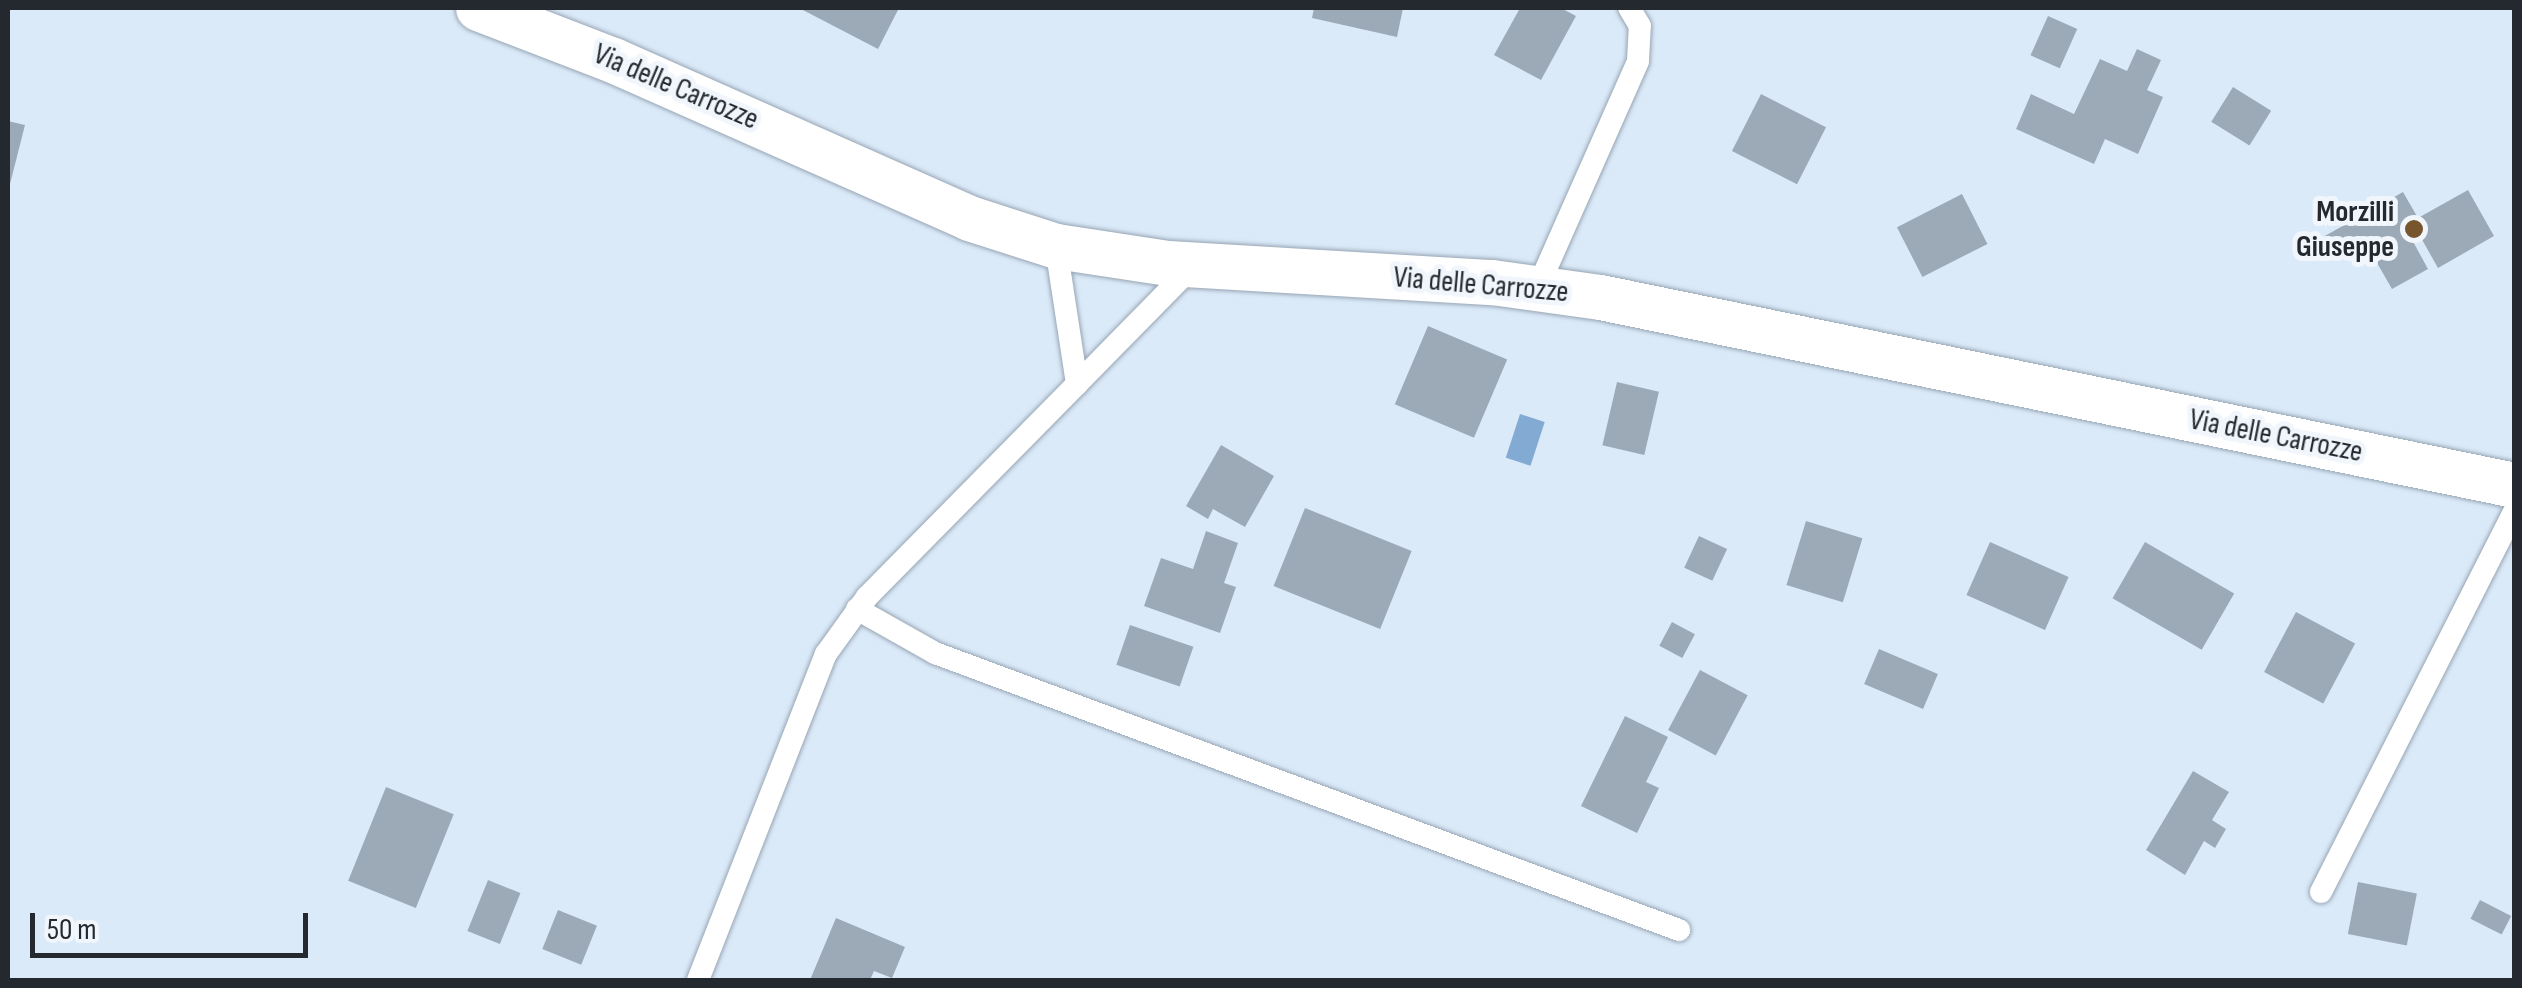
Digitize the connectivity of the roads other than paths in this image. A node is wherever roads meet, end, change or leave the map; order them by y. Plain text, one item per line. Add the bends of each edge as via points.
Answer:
1 (478, 8) edge
2 (1629, 8) edge
3 (1056, 246) junction
4 (1194, 265) junction
5 (1538, 287) junction
6 (1077, 384) junction
7 (2514, 485) edge
8 (2514, 511) edge
9 (857, 609) junction
10 (2321, 892) dead end
11 (1680, 930) dead end
12 (698, 980) edge

1 - 3 street, Via delle Carrozze via 596,52 969,218
2 - 5 lane via 1640,26 1638,61
3 - 4 street, Via delle Carrozze
3 - 6 lane
4 - 5 street, Via delle Carrozze
4 - 6 lane
5 - 7 street, Via delle Carrozze
6 - 9 lane
8 - 10 lane
9 - 11 lane via 934,653
9 - 12 lane via 811,685

